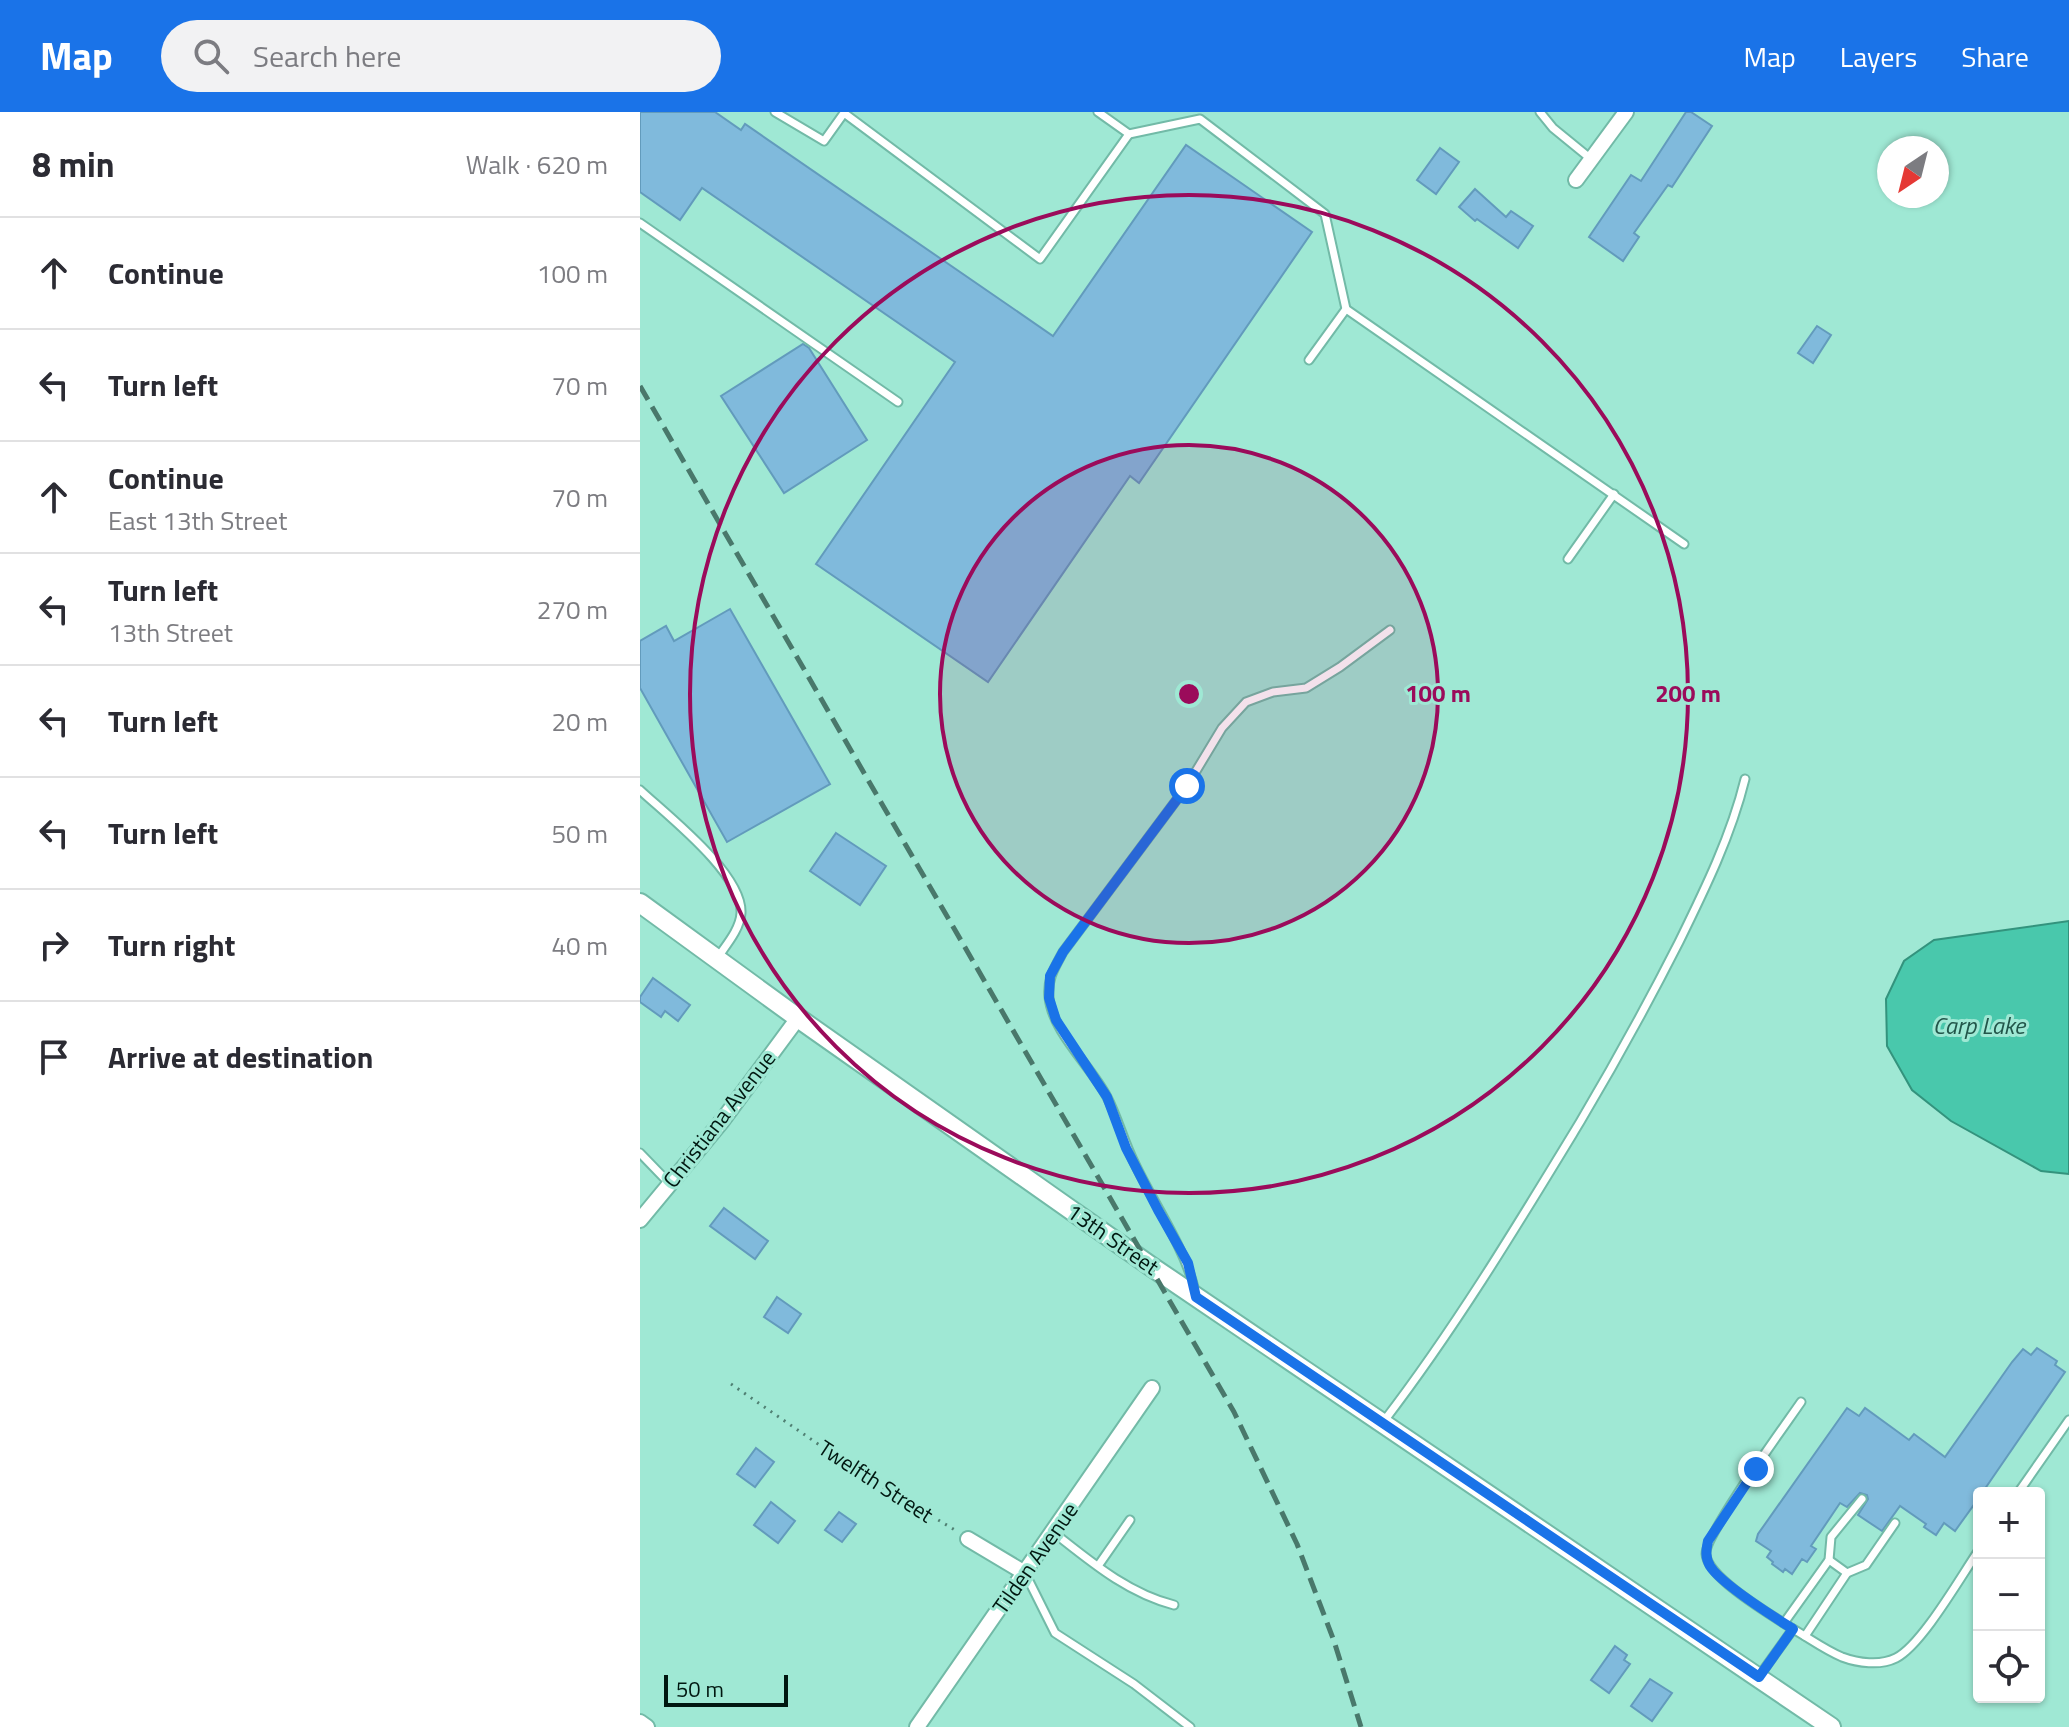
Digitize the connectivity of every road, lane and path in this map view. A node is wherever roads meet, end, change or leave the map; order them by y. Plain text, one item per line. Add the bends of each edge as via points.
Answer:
1 (775, 112) edge
2 (1098, 112) edge
3 (1540, 112) edge
4 (1626, 112) edge
5 (1129, 134) junction
6 (1591, 160) junction
7 (1576, 180) dead end
8 (640, 223) edge
9 (1346, 309) junction
10 (1309, 360) dead end
11 (898, 402) dead end
12 (1614, 494) junction
13 (1684, 544) dead end
14 (1568, 559) dead end
15 (1390, 630) dead end
16 (1745, 779) dead end
17 (640, 790) edge
18 (640, 903) edge
19 (716, 958) junction
20 (798, 1018) junction
21 (640, 1153) edge
22 (669, 1183) junction
23 (640, 1220) edge
24 (1196, 1297) junction
25 (731, 1384) dead end
26 (1152, 1388) dead end
27 (1801, 1402) dead end
28 (2069, 1420) edge
29 (1383, 1423) junction
30 (2022, 1487) edge
31 (1862, 1499) dead end
32 (1130, 1520) dead end
33 (1895, 1523) dead end
34 (1053, 1532) junction
35 (968, 1539) joint
36 (1973, 1559) edge
37 (1829, 1560) junction
38 (1098, 1566) junction
39 (1025, 1573) junction
40 (1847, 1573) junction
41 (1174, 1605) dead end
42 (1784, 1623) junction
43 (1793, 1629) junction
44 (1805, 1636) junction
45 (1759, 1677) junction
46 (640, 1722) edge
47 (647, 1727) edge
48 (917, 1727) edge
49 (1190, 1727) edge
50 (1831, 1727) edge

1 - 5 lane via 824,141 844,113 1040,259
2 - 5 lane
3 - 6 lane
4 - 6 street
5 - 9 lane via 1200,119 1325,214
6 - 7 street
8 - 11 lane
9 - 10 lane
9 - 12 lane
12 - 13 lane
12 - 14 lane
15 - 24 lane via 1306,688 1246,702 1222,728 1187,786 1050,976 1056,1020 1107,1097 1126,1148 1188,1263
16 - 29 lane via 1713,869 1634,1032 1523,1217
17 - 19 lane via 721,866 737,893 739,924
18 - 19 street, 13th Street
19 - 20 street, 13th Street
20 - 22 street, Christiana Avenue
20 - 24 street, 13th Street
21 - 22 lane
22 - 23 street, Christiana Avenue
24 - 29 street, 13th Street
25 - 35 path, Twelfth Street
26 - 34 street, Tilden Avenue
27 - 42 lane via 1708,1541 1706,1554 1721,1579
28 - 30 lane
29 - 45 street, 13th Street
31 - 37 lane via 1831,1537
32 - 38 lane
33 - 40 lane via 1866,1565
34 - 38 lane
34 - 39 street, Tilden Avenue
35 - 39 street
36 - 44 lane via 1913,1644 1897,1658 1874,1664 1843,1657
37 - 40 lane
37 - 42 lane
38 - 41 lane via 1150,1598
39 - 48 street, Tilden Avenue
39 - 49 lane via 1055,1633
40 - 44 lane
42 - 43 lane
43 - 44 lane
43 - 45 lane
45 - 50 street, 13th Street
46 - 47 street

